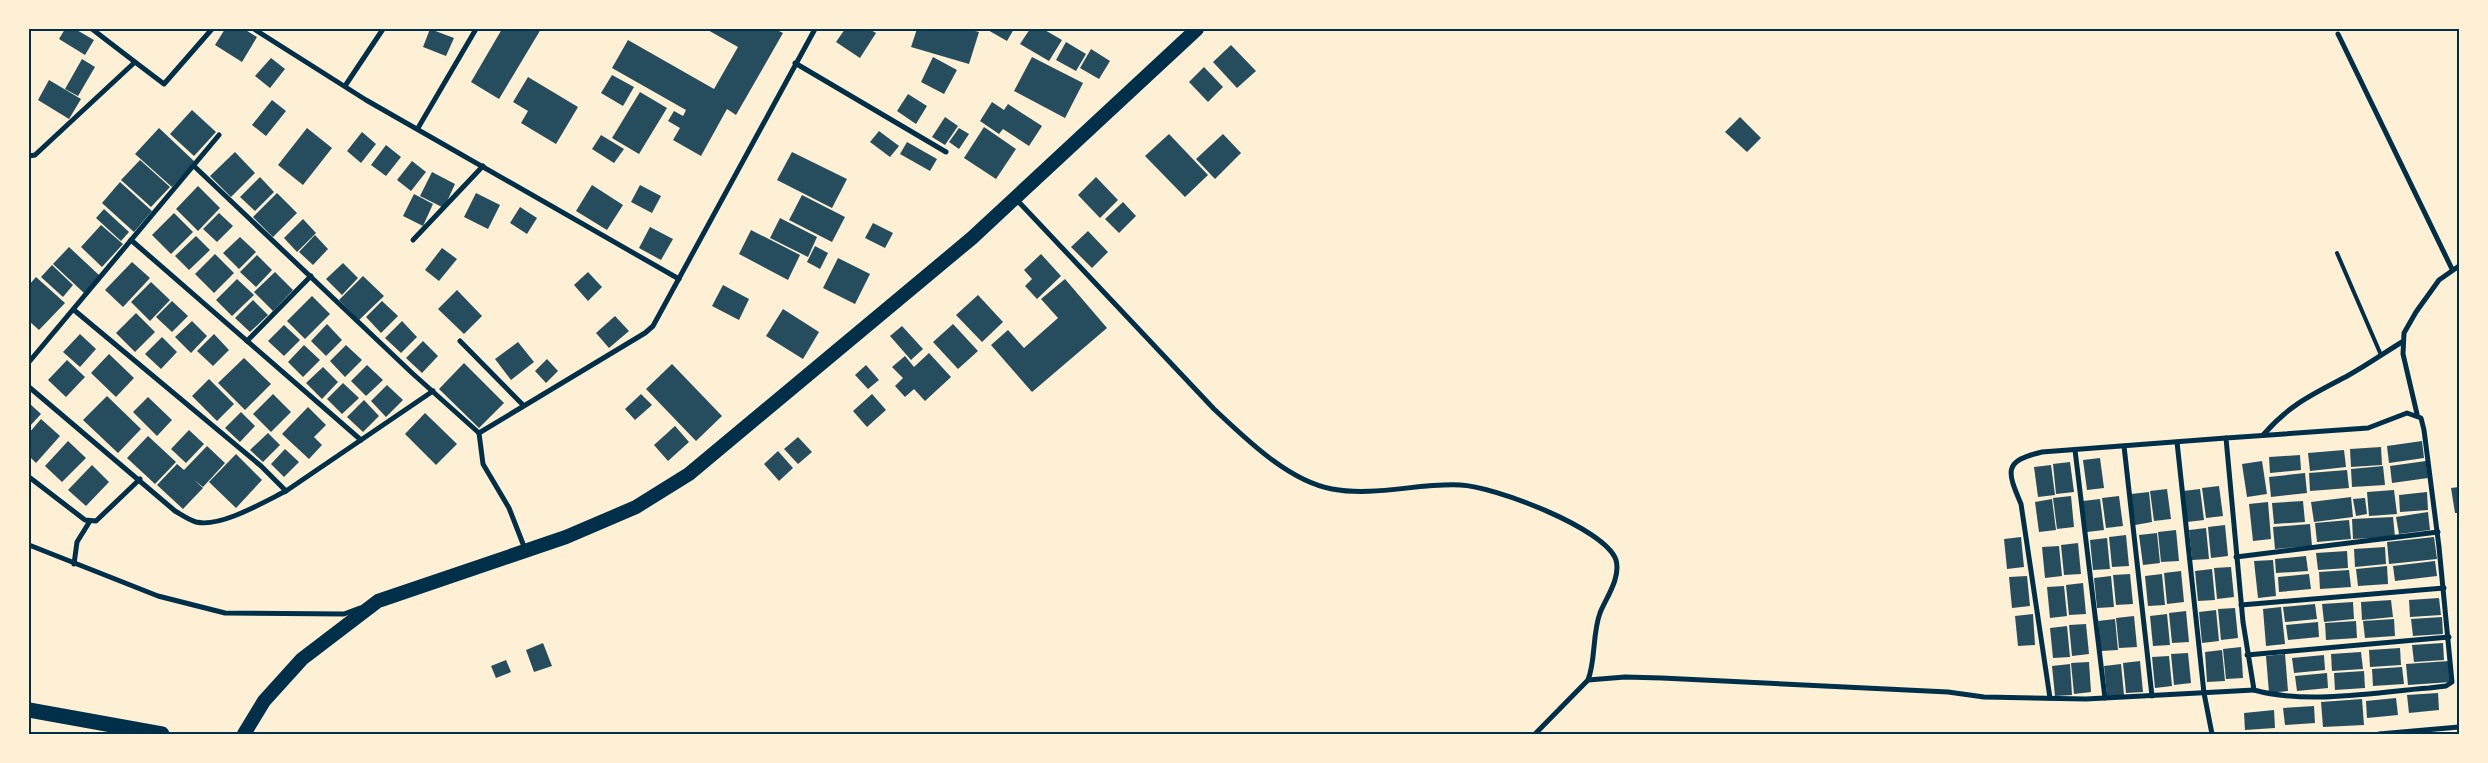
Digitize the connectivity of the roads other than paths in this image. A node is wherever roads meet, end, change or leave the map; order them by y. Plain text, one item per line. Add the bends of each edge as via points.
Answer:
1 (92, 29) edge
2 (212, 29) edge
3 (254, 29) edge
4 (383, 29) edge
5 (476, 29) edge
6 (815, 29) edge
7 (1197, 29) edge
8 (2338, 34) dead end
9 (135, 62) junction
10 (795, 63) junction
11 (345, 86) junction
12 (418, 128) junction
13 (219, 135) dead end
14 (946, 152) dead end
15 (29, 156) edge
16 (483, 166) junction
17 (195, 167) junction
18 (1016, 199) junction
19 (130, 240) junction
20 (414, 240) dead end
21 (2337, 253) dead end
22 (2459, 266) edge
23 (2452, 269) junction
24 (311, 276) junction
25 (679, 279) junction
26 (74, 310) junction
27 (247, 341) junction
28 (460, 341) dead end
29 (2402, 342) junction
30 (2380, 355) junction
31 (29, 362) edge
32 (29, 387) edge
33 (433, 392) junction
34 (523, 405) junction
35 (2417, 414) junction
36 (479, 432) junction
37 (2263, 434) junction
38 (2226, 438) junction
39 (361, 440) junction
40 (2177, 442) junction
41 (2124, 446) junction
42 (2075, 450) junction
43 (29, 477) edge
44 (140, 479) junction
45 (286, 491) junction
46 (90, 521) junction
47 (2438, 532) junction
48 (29, 545) edge
49 (525, 552) junction
50 (2236, 557) junction
51 (74, 564) junction
52 (2444, 588) junction
53 (378, 601) junction
54 (2241, 604) junction
55 (2448, 637) junction
56 (2247, 655) junction
57 (1588, 680) junction
58 (2254, 690) junction
59 (2204, 693) junction
60 (2152, 696) junction
61 (2050, 698) junction
62 (2105, 698) junction
63 (29, 710) edge
64 (2459, 727) edge
65 (162, 734) edge
66 (244, 734) edge
67 (1535, 734) edge
68 (2212, 734) edge
69 (2379, 734) edge

1 - 9 street
2 - 9 street via 164,84
3 - 11 street
4 - 11 street
5 - 12 street
6 - 10 street
7 - 18 highway
8 - 23 street
9 - 15 street via 35,155
10 - 14 street
10 - 25 street
11 - 12 street
12 - 16 street
13 - 17 street
16 - 20 street
16 - 25 street
17 - 19 street
17 - 24 street
18 - 49 highway via 689,474 636,507
18 - 57 street via 1214,409 1248,440 1296,475 1331,489 1460,485 1485,489 1527,504 1595,536 1606,545 1616,559 1618,570 1596,628
19 - 26 street
19 - 27 street
21 - 30 lane
22 - 23 street
23 - 29 street via 2439,280 2416,312
24 - 27 street
24 - 33 street
25 - 34 street via 662,312 645,333
26 - 31 street
26 - 45 street via 234,443
27 - 39 street
28 - 34 street
29 - 30 street
29 - 35 street
30 - 37 street via 2298,401
32 - 44 street
33 - 36 street
33 - 39 street
34 - 36 street
35 - 37 street via 2401,414 2368,428
35 - 47 street via 2423,422
36 - 49 street via 483,464 509,508
37 - 38 street
38 - 40 street
38 - 50 street
39 - 45 street
40 - 41 street
40 - 59 street
41 - 42 street
41 - 60 street
42 - 61 street via 2042,452 2024,457 2010,468 2010,477 2021,504
42 - 62 street
43 - 46 street
44 - 45 street via 176,511 197,522 210,523 236,514
44 - 46 street via 96,521
46 - 51 street via 77,542
47 - 50 street
47 - 52 street
48 - 51 street
49 - 53 highway
50 - 54 street
51 - 53 street via 158,596 225,612 344,614
52 - 54 street
52 - 55 street
53 - 66 highway via 302,659 264,701
54 - 56 street
55 - 56 street
55 - 58 street via 2454,680 2450,685 2312,697 2274,696
56 - 58 street
57 - 61 street via 1662,678
57 - 67 street
58 - 59 street
59 - 60 street
59 - 68 street
60 - 62 street
61 - 62 street
63 - 65 highway
64 - 69 street

